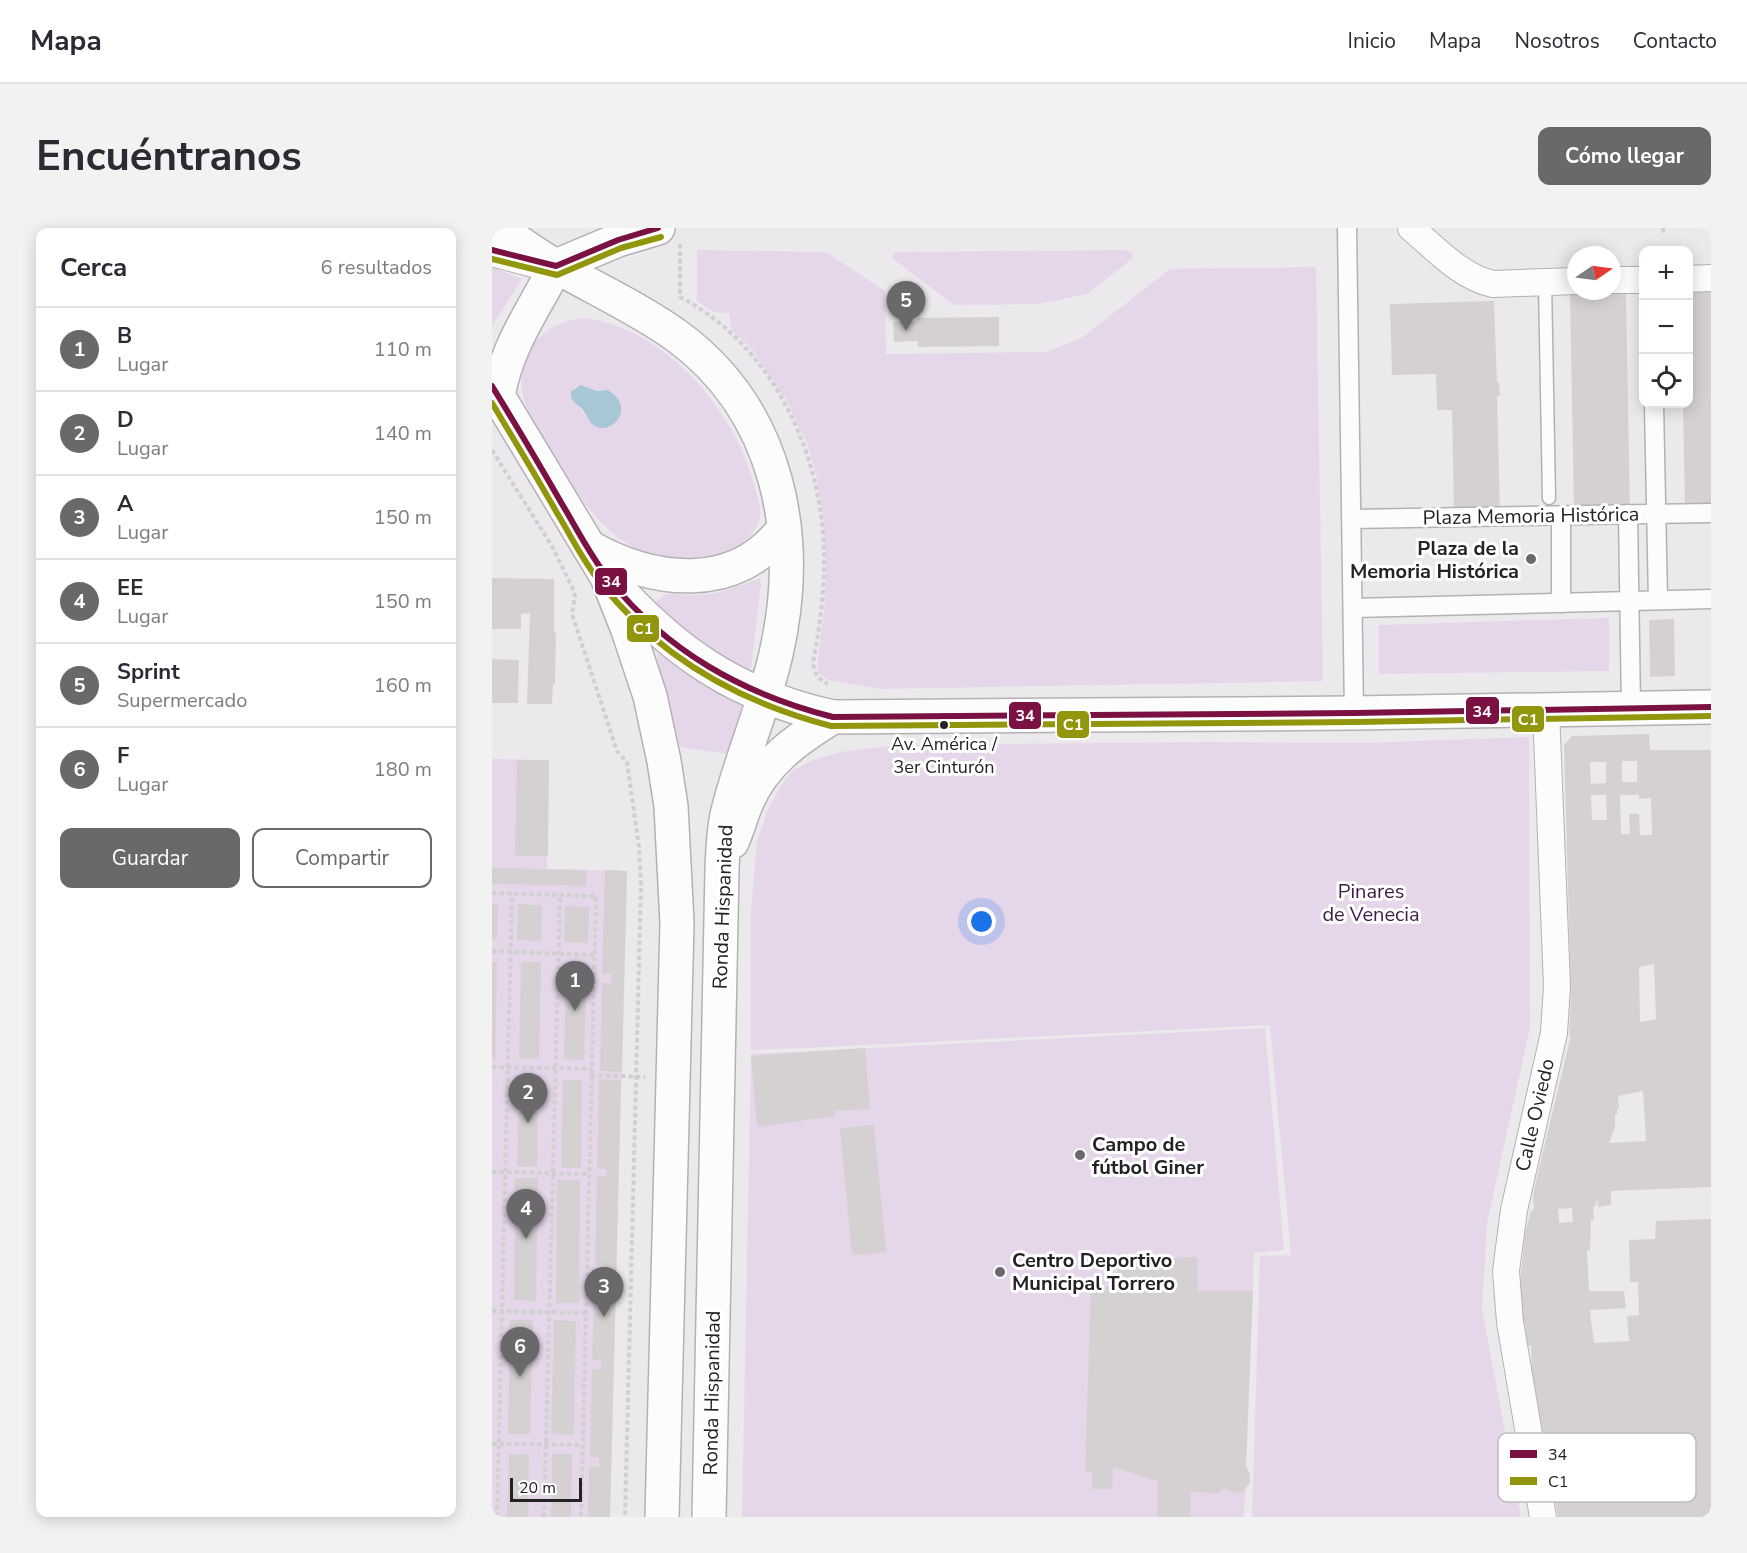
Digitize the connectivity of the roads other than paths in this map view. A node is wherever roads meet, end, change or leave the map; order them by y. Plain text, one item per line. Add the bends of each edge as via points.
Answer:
1 (499, 228) edge
2 (658, 228) edge
3 (1347, 228) edge
4 (1411, 228) edge
5 (492, 250) edge
6 (556, 266) junction
7 (1711, 278) edge
8 (1693, 279) edge
9 (1621, 280) edge
10 (1639, 280) edge
11 (1567, 281) edge
12 (1545, 282) junction
13 (495, 391) edge
14 (1654, 408) edge
15 (1549, 498) dead end
16 (1711, 513) edge
17 (1628, 514) junction
18 (1656, 514) junction
19 (1561, 516) junction
20 (1351, 519) junction
21 (784, 528) junction
22 (589, 547) junction
23 (606, 577) junction
24 (1711, 599) edge
25 (1658, 600) junction
26 (1628, 601) junction
27 (1561, 603) junction
28 (1353, 608) dead end
29 (765, 695) junction
30 (1631, 707) junction
31 (1711, 707) edge
32 (1546, 710) junction
33 (1354, 713) junction
34 (833, 717) junction
35 (722, 869) junction
36 (1529, 1433) edge
37 (1540, 1502) edge
38 (662, 1517) edge
39 (709, 1517) edge
40 (1543, 1517) edge

1 - 6 main road, Ronda Hispanidad
2 - 6 main road
3 - 20 street
4 - 12 street via 1482,282
5 - 6 street
6 - 13 main road via 512,347
6 - 21 main road, Ronda Hispanidad via 654,321 711,364 759,433 777,483
7 - 8 street
9 - 10 street
11 - 12 street
12 - 15 lane
13 - 22 main road
14 - 18 street
16 - 18 street, Plaza Memoria Histórica
17 - 18 street, Plaza Memoria Histórica
17 - 19 street, Plaza Memoria Histórica
17 - 26 street
18 - 25 street
19 - 20 street, Plaza Memoria Histórica
19 - 27 street
20 - 33 street
21 - 22 main road via 752,560 722,573 700,576 638,568
21 - 29 main road, Ronda Hispanidad via 783,609
22 - 23 main road
23 - 29 main road via 659,632 685,652 722,676
23 - 38 main road via 650,696 671,806 676,923
24 - 25 street
25 - 26 street
26 - 27 street
26 - 30 street
27 - 28 street
29 - 34 main road
29 - 35 main road, Ronda Hispanidad via 727,813
30 - 31 main road
30 - 32 main road
32 - 33 main road
32 - 36 street, Calle Oviedo via 1557,986 1554,1033 1514,1210 1506,1271 1510,1322
33 - 34 main road
34 - 35 main road via 788,747 761,775 746,803
35 - 39 main road, Ronda Hispanidad
37 - 40 street, Calle Oviedo

